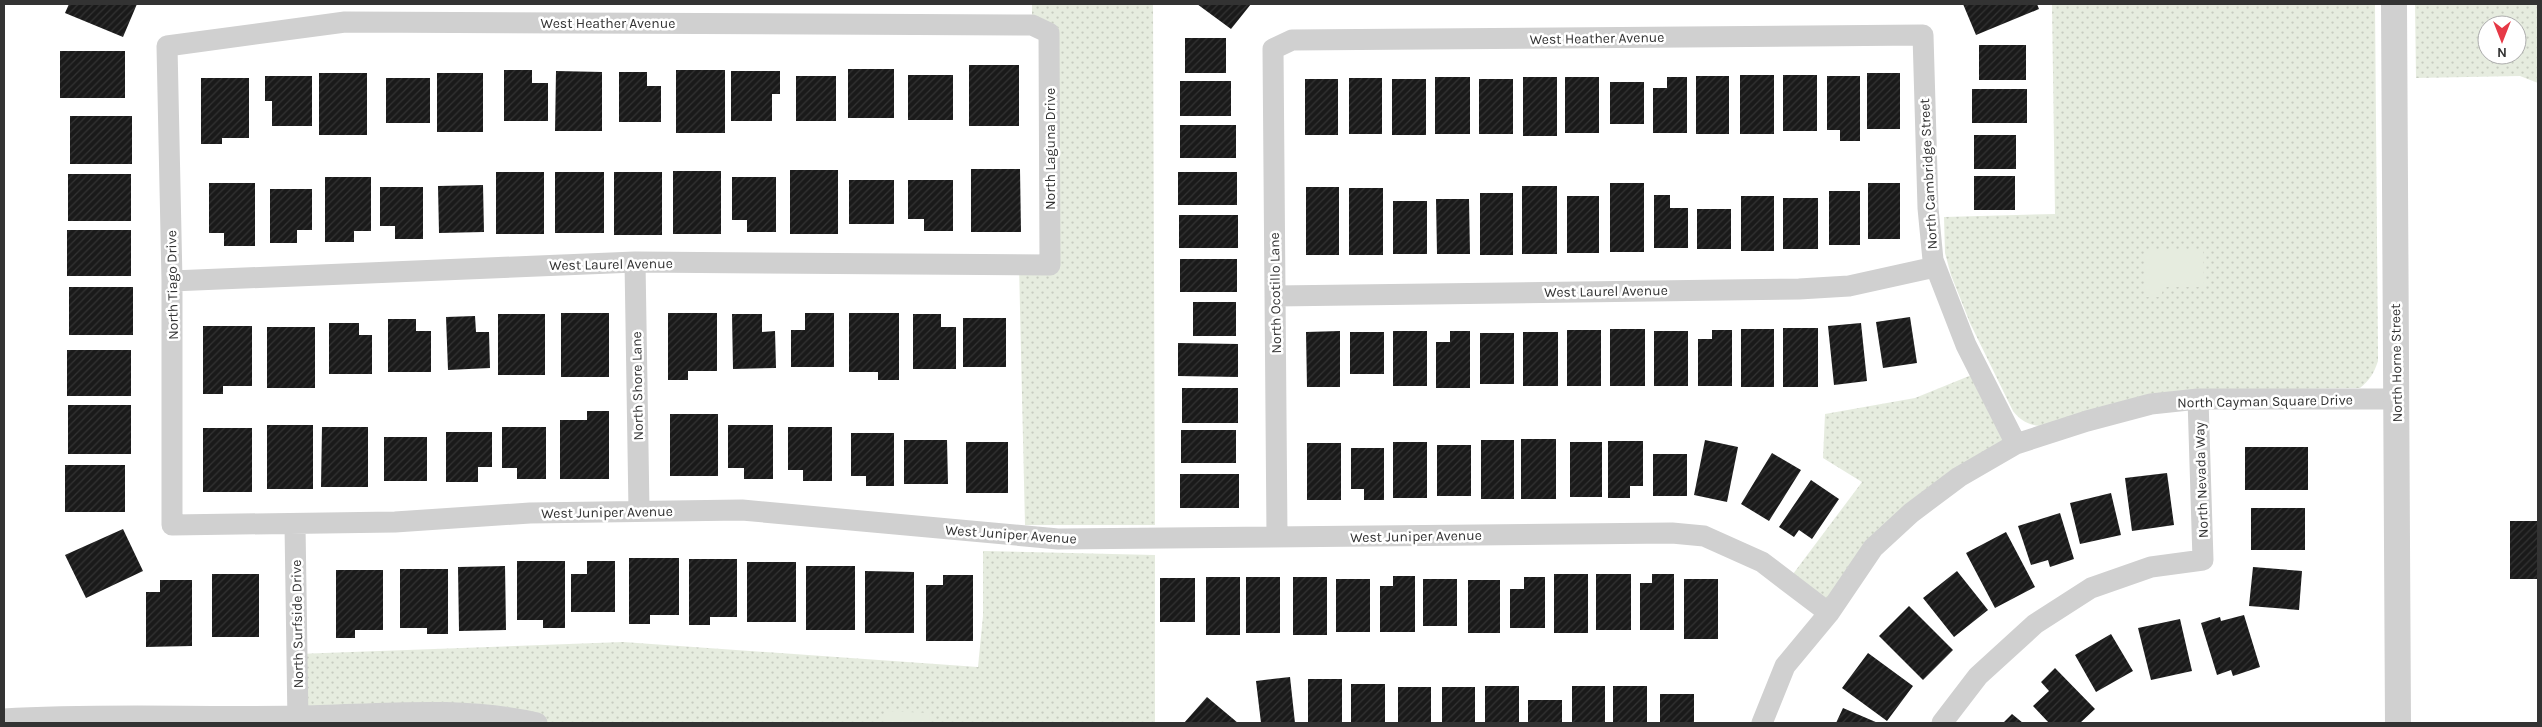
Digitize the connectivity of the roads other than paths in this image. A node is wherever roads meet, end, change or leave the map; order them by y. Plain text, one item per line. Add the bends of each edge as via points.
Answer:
1 (2394, 4) edge
2 (1049, 33) joint
3 (1923, 35) joint
4 (167, 46) joint
5 (1273, 49) joint
6 (635, 262) junction
7 (1050, 265) joint
8 (1935, 267) junction
9 (172, 281) junction
10 (1275, 296) junction
11 (2198, 400) junction
12 (2396, 400) junction
13 (2016, 444) junction
14 (639, 510) junction
15 (172, 525) joint
16 (296, 525) junction
17 (1277, 538) junction
18 (1829, 613) junction
19 (4, 719) edge
20 (298, 720) edge
21 (537, 723) edge
22 (1762, 723) edge
23 (1942, 723) edge
24 (2398, 723) edge

1 - 12 street, North Horne Street
2 - 4 street, West Heather Avenue via 1032,25 345,22
2 - 7 street, North Laguna Drive
3 - 5 street, West Heather Avenue via 1292,40
3 - 8 street, North Cambridge Street via 1928,208
4 - 9 street, North Tiago Drive
5 - 10 street, North Ocotillo Lane
6 - 7 street, West Laurel Avenue
6 - 9 street, West Laurel Avenue
6 - 14 street, North Shore Lane
8 - 10 street, West Laurel Avenue via 1849,286 1809,288
8 - 13 street, North Cambridge Street via 1966,345
9 - 15 street, North Tiago Drive
10 - 17 street, North Ocotillo Lane
11 - 12 street, North Cayman Square Drive
11 - 13 street, North Cayman Square Drive via 2151,404 2087,420
11 - 23 street, North Nevada Way via 2203,560 2151,567 2092,588 2059,608 2034,624 1978,676
12 - 24 street, North Horne Street
13 - 18 street, North Cayman Square Drive via 1959,477 1911,513 1873,548
14 - 16 street, West Juniper Avenue
14 - 17 street, West Juniper Avenue via 742,510 1032,538
15 - 16 street, West Juniper Avenue
16 - 20 street, North Surfside Drive
17 - 18 street, West Juniper Avenue via 1672,533 1704,536 1762,562
18 - 22 street, North Cayman Square Drive via 1786,666
19 - 20 street
20 - 21 street via 414,711 516,718

